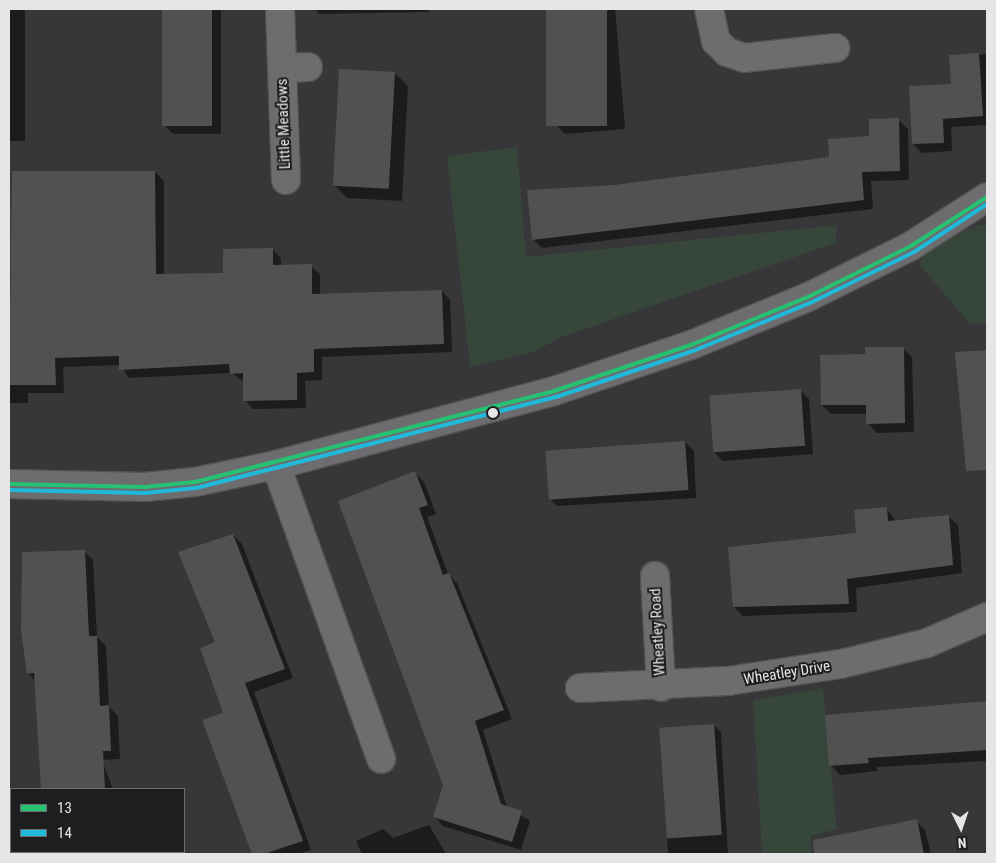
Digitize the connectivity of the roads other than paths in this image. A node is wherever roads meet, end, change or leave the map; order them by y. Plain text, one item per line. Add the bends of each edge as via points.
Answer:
1 (280, 9) edge
2 (709, 9) edge
3 (835, 48) dead end
4 (286, 180) dead end
5 (987, 197) edge
6 (276, 465) junction
7 (9, 484) edge
8 (655, 576) dead end
9 (987, 617) edge
10 (662, 687) junction
11 (580, 688) dead end
12 (381, 759) dead end

1 - 4 street, Little Meadows via 295,67
2 - 3 street via 716,41 727,52 744,58
5 - 6 street via 911,246 808,297 691,344 528,398
6 - 7 street via 145,487
6 - 12 street
8 - 10 street, Wheatley Road
9 - 10 street, Wheatley Drive via 927,642 841,664
10 - 11 street, Wheatley Drive

